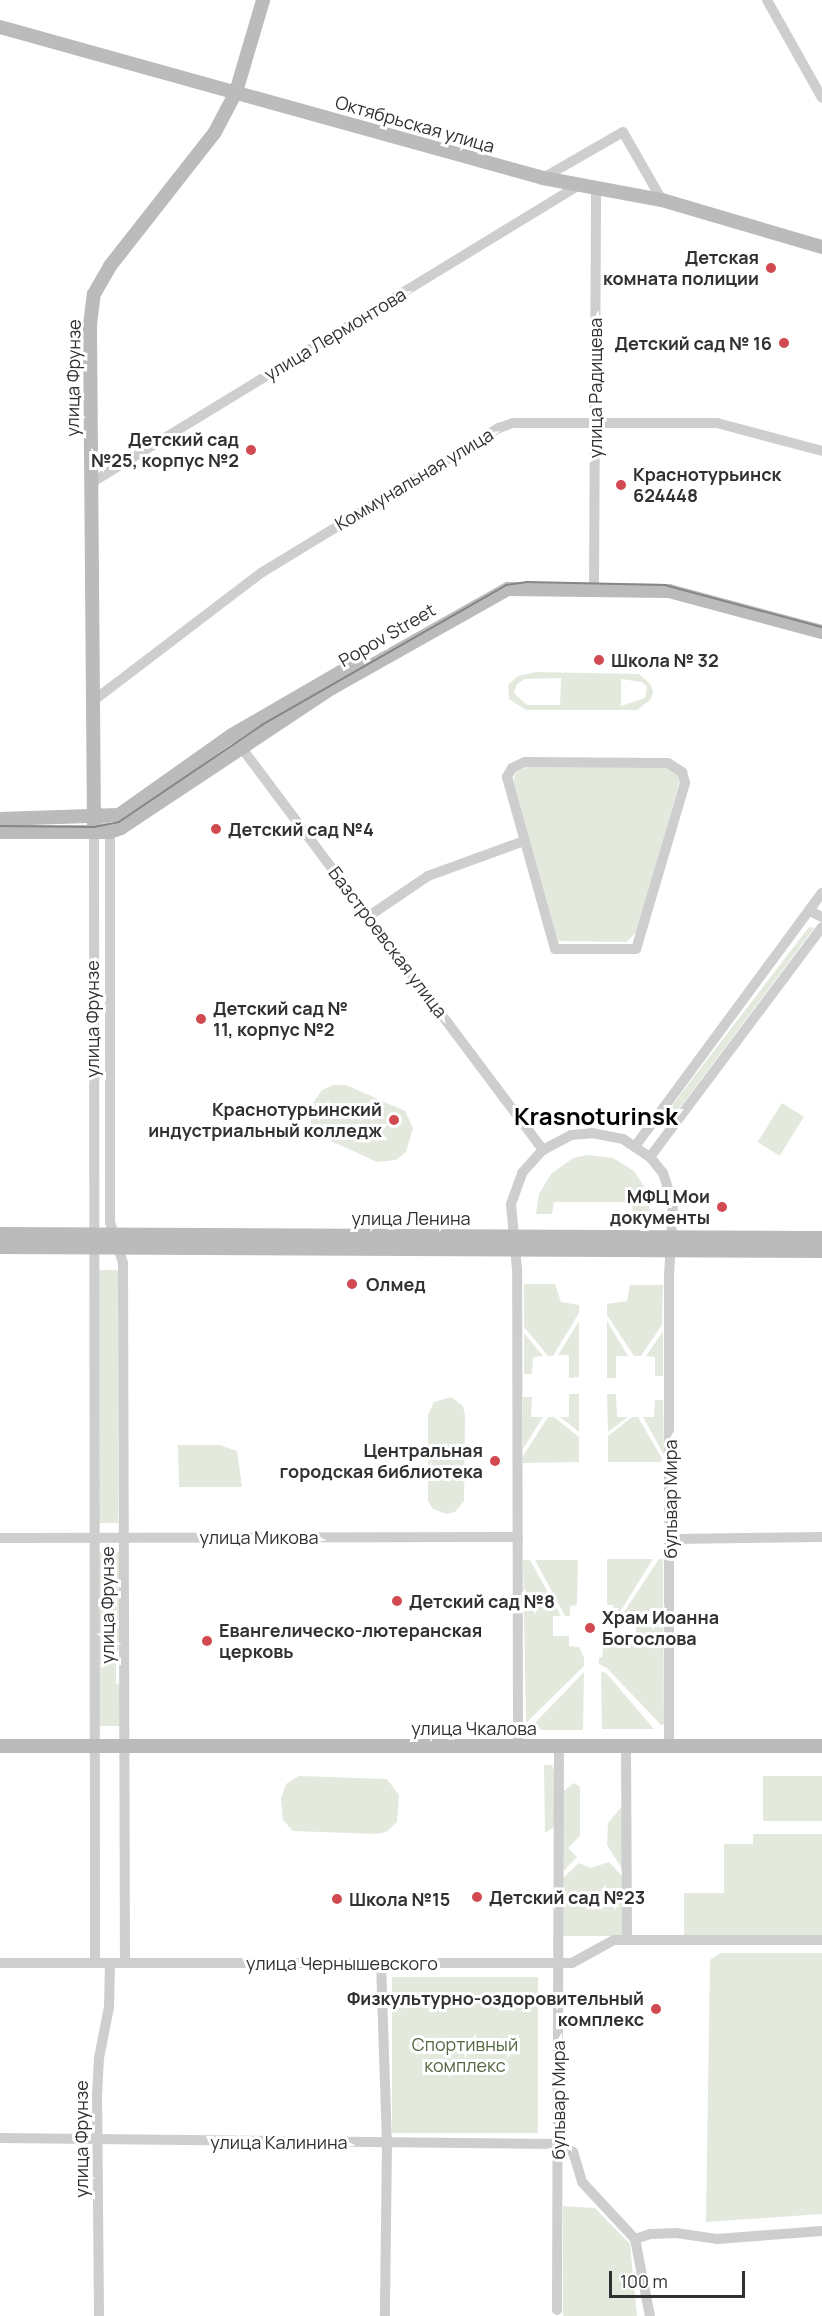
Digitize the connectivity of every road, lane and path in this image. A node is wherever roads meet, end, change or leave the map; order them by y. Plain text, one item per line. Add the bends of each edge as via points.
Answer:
1 (263, 0) edge
2 (767, 0) edge
3 (0, 27) edge
4 (236, 92) junction
5 (822, 98) edge
6 (543, 178) junction
7 (579, 185) junction
8 (596, 188) junction
9 (662, 200) junction
10 (822, 247) edge
11 (595, 423) junction
12 (822, 452) edge
13 (91, 483) junction
14 (594, 583) junction
15 (822, 622) edge
16 (822, 632) edge
17 (93, 701) junction
18 (236, 741) junction
19 (0, 819) edge
20 (99, 821) junction
21 (0, 832) edge
22 (524, 842) junction
23 (822, 893) edge
24 (810, 911) junction
25 (369, 916) junction
26 (822, 917) edge
27 (822, 927) edge
28 (636, 1145) junction
29 (543, 1150) junction
30 (650, 1156) junction
31 (0, 1234) edge
32 (822, 1238) edge
33 (93, 1242) junction
34 (118, 1242) junction
35 (515, 1243) junction
36 (671, 1244) junction
37 (692, 1244) junction
38 (0, 1247) edge
39 (822, 1251) edge
40 (93, 1537) junction
41 (125, 1537) junction
42 (518, 1537) junction
43 (822, 1537) edge
44 (0, 1538) edge
45 (671, 1539) junction
46 (518, 1739) junction
47 (0, 1746) edge
48 (93, 1746) junction
49 (126, 1746) junction
50 (559, 1746) junction
51 (669, 1746) junction
52 (822, 1746) edge
53 (626, 1747) junction
54 (627, 1940) junction
55 (822, 1940) edge
56 (0, 1962) edge
57 (95, 1963) junction
58 (110, 1963) junction
59 (125, 1963) junction
60 (381, 1963) junction
61 (558, 1963) junction
62 (0, 2138) edge
63 (99, 2138) junction
64 (387, 2143) junction
65 (557, 2144) junction
66 (822, 2231) edge
67 (635, 2239) junction
68 (557, 2310) dead end
69 (99, 2316) edge
70 (385, 2316) edge
71 (650, 2316) edge

1 - 4 street, улица Фрунзе
2 - 5 street
3 - 4 street, Октябрьская улица
4 - 6 street, Октябрьская улица
4 - 13 street, улица Фрунзе via 215,132 110,266 94,294 90,325
6 - 7 street, Октябрьская улица
6 - 9 street via 623,132
7 - 8 street, Октябрьская улица
7 - 13 street, улица Лермонтова
8 - 9 street, Октябрьская улица
8 - 11 street, улица Радищева
9 - 10 street, Октябрьская улица
11 - 12 street, Коммунальная улица via 717,423
11 - 14 street, улица Радищева
11 - 17 street, Коммунальная улица via 513,423 499,428 261,573
13 - 17 street, улица Фрунзе
14 - 15 street, Popov Street via 659,581 700,587
14 - 16 street, Popov Street via 698,596
14 - 18 street, Popov Street via 498,592
17 - 20 street, улица Фрунзе
18 - 20 street, Popov Street via 121,828
18 - 25 street, Базстроевская улица
19 - 20 street, Popov Street
20 - 21 street, Popov Street
20 - 33 street, улица Фрунзе
20 - 34 street, улица Фрунзе via 110,1222
22 - 22 street via 555,949 636,949 685,783 682,772 668,763 518,764 507,777
22 - 25 street via 428,876
23 - 24 street
24 - 26 street
24 - 28 street
25 - 29 street, Базстроевская улица
27 - 30 street
28 - 29 street via 592,1133 561,1139
28 - 30 street
29 - 35 street via 522,1173 513,1193
30 - 36 street, бульвар Мира via 671,1193
31 - 33 street, улица Ленина
32 - 37 street, улица Ленина
33 - 34 street, улица Ленина
33 - 38 street, улица Ленина
33 - 40 street, улица Фрунзе
34 - 35 street, улица Ленина
34 - 41 street, улица Фрунзе
35 - 36 street, улица Ленина
35 - 42 street
36 - 37 street, улица Ленина
36 - 45 street, бульвар Мира
37 - 39 street, улица Ленина
40 - 41 street, улица Микова
40 - 44 street, улица Микова
40 - 48 street, улица Фрунзе
41 - 42 street, улица Микова
41 - 49 street, улица Фрунзе
42 - 46 street
43 - 45 street
45 - 51 street, бульвар Мира
46 - 49 street, улица Чкалова
46 - 50 street, улица Чкалова
47 - 48 street
48 - 49 street, улица Чкалова
48 - 57 street, улица Фрунзе
49 - 59 street, улица Фрунзе
50 - 53 street, улица Чкалова
50 - 61 street, бульвар Мира
51 - 52 street, улица Чкалова
51 - 53 street, улица Чкалова
53 - 54 street
54 - 55 street, улица Чернышевского
54 - 61 street, улица Чернышевского via 614,1940 572,1963
56 - 57 street
57 - 58 street, улица Чернышевского
58 - 59 street, улица Чернышевского
58 - 63 street, улица Фрунзе via 109,2007 99,2058
59 - 60 street, улица Чернышевского
60 - 61 street, улица Чернышевского
60 - 64 street
61 - 65 street, бульвар Мира
62 - 63 street, улица Калинина
63 - 64 street, улица Калинина
63 - 69 street, улица Фрунзе
64 - 65 street, улица Калинина
64 - 70 street
65 - 67 street via 573,2152 582,2182
65 - 68 street, бульвар Мира
66 - 67 street via 717,2239 650,2234
67 - 71 street

